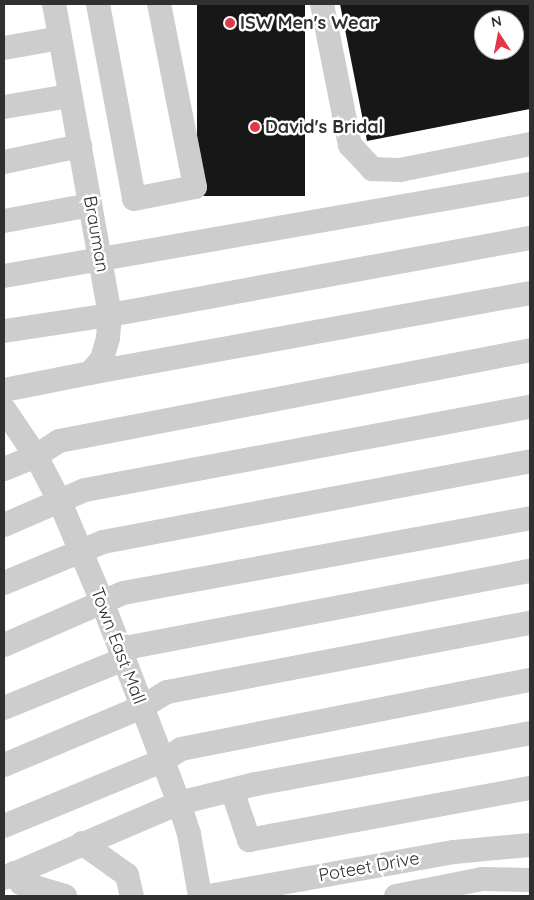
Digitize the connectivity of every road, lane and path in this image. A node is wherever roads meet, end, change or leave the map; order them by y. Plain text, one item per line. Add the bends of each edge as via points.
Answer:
1 (54, 4) edge
2 (98, 4) edge
3 (159, 4) edge
4 (322, 4) edge
5 (60, 38) junction
6 (4, 48) edge
7 (70, 96) junction
8 (4, 107) edge
9 (530, 144) edge
10 (80, 146) junction
11 (4, 162) edge
12 (530, 184) edge
13 (90, 205) junction
14 (4, 220) edge
15 (530, 238) edge
16 (100, 260) junction
17 (4, 276) edge
18 (530, 294) edge
19 (110, 315) junction
20 (4, 330) edge
21 (530, 350) edge
22 (90, 373) junction
23 (4, 390) edge
24 (530, 407) edge
25 (4, 409) edge
26 (36, 456) junction
27 (530, 461) edge
28 (4, 469) edge
29 (60, 502) junction
30 (530, 518) edge
31 (4, 525) edge
32 (81, 551) junction
33 (530, 571) edge
34 (4, 583) edge
35 (102, 604) junction
36 (530, 623) edge
37 (4, 645) edge
38 (122, 654) junction
39 (530, 680) edge
40 (142, 707) junction
41 (4, 708) edge
42 (530, 733) edge
43 (162, 761) junction
44 (4, 764) edge
45 (530, 788) edge
46 (232, 790) junction
47 (179, 803) junction
48 (4, 826) edge
49 (82, 843) junction
50 (530, 845) edge
51 (9, 876) edge
52 (530, 880) edge
53 (65, 896) edge
54 (132, 896) edge
55 (200, 896) edge
56 (210, 896) edge
57 (396, 896) edge

1 - 5 street, Brauman
2 - 3 street via 134,199 195,187
4 - 9 street via 350,145 372,169 400,170
5 - 6 street
5 - 7 street, Brauman
7 - 8 street
7 - 10 street, Brauman
10 - 11 street
10 - 13 street, Brauman
12 - 16 street
13 - 14 street
13 - 16 street, Brauman
15 - 19 street
16 - 17 street
16 - 19 street, Brauman
18 - 22 street
19 - 20 street
19 - 22 street, Brauman via 102,359
21 - 26 street via 59,441
22 - 23 street
24 - 29 street via 85,490
25 - 26 street, Town East Mall
26 - 28 street
26 - 29 street, Town East Mall
27 - 32 street via 103,542
29 - 31 street
29 - 32 street, Town East Mall
30 - 35 street via 123,593
32 - 34 street
32 - 35 street, Town East Mall
33 - 38 street
35 - 37 street
35 - 38 street, Town East Mall
36 - 40 street via 167,692
38 - 40 street, Town East Mall
38 - 41 street
39 - 43 street via 181,749
40 - 43 street, Town East Mall
40 - 44 street
42 - 46 street
43 - 47 street, Town East Mall
43 - 48 street
45 - 46 street via 249,840
46 - 47 street
47 - 49 street
47 - 55 street, Town East Mall via 189,834
49 - 51 street
49 - 54 street via 127,875
50 - 56 street, Poteet Drive via 454,852
51 - 53 street via 21,883
52 - 57 street, Poteet Drive via 482,879

